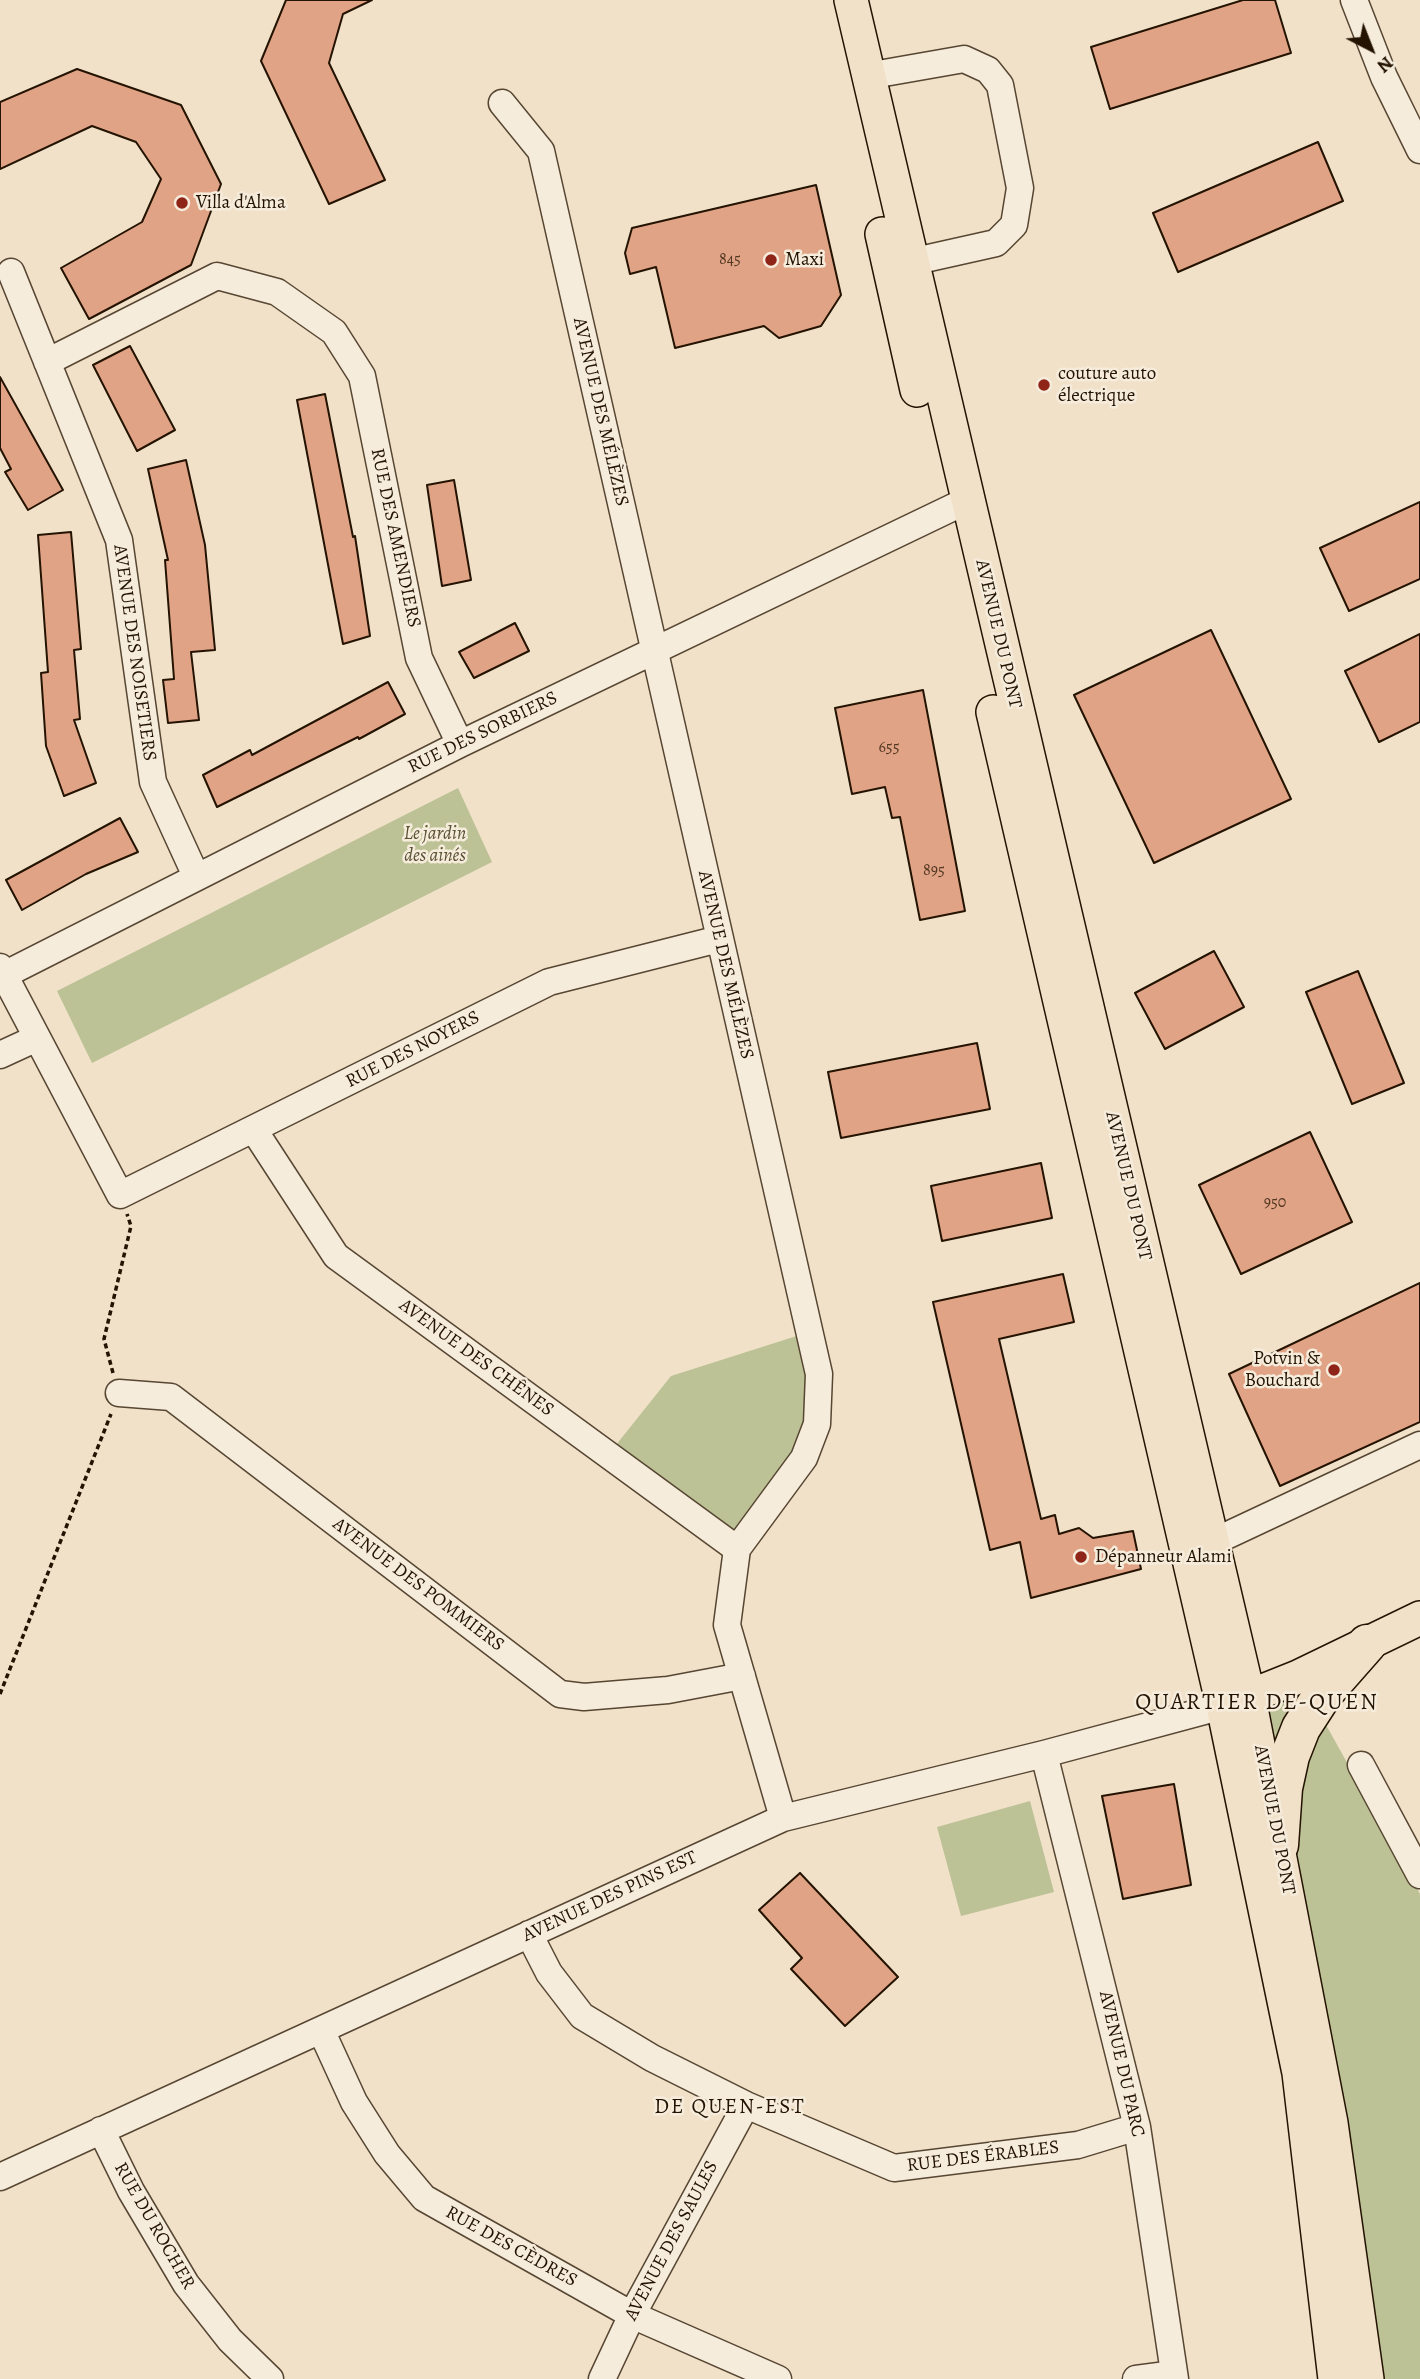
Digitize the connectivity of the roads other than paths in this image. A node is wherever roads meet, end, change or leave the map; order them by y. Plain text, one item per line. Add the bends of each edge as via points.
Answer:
1 (829, 0) edge
2 (851, 0) edge
3 (1354, 0) edge
4 (867, 76) junction
5 (502, 103) dead end
6 (1420, 150) edge
7 (911, 261) junction
8 (11, 272) dead end
9 (47, 362) junction
10 (956, 505) junction
11 (653, 649) junction
12 (460, 744) junction
13 (196, 876) junction
14 (719, 939) junction
15 (2, 971) edge
16 (37, 1038) junction
17 (0, 1055) edge
18 (254, 1130) junction
19 (119, 1393) road end
20 (1420, 1445) edge
21 (1211, 1543) junction
22 (737, 1549) junction
23 (1420, 1618) edge
24 (1367, 1644) junction
25 (742, 1676) junction
26 (1236, 1702) junction
27 (1044, 1754) junction
28 (1361, 1765) dead end
29 (783, 1818) junction
30 (1279, 1845) junction
31 (1420, 1875) edge
32 (529, 1934) junction
33 (321, 2030) junction
34 (747, 2105) junction
35 (1138, 2127) junction
36 (101, 2130) junction
37 (0, 2177) edge
38 (632, 2315) junction
39 (1175, 2377) edge
40 (270, 2379) edge
41 (602, 2379) edge
42 (778, 2379) edge
43 (1136, 2379) edge
44 (1335, 2379) edge
45 (1367, 2379) edge

1 - 10 main road, AVENUE DU PONT via 895,302
2 - 4 main road, AVENUE DU PONT
3 - 6 street via 1384,77
4 - 7 main road, AVENUE DU PONT
4 - 7 street via 964,59 988,70 1000,85 1020,188 1014,225 996,243
5 - 11 street, AVENUE DES MÉLÈZES via 541,151
7 - 10 main road, AVENUE DU PONT
8 - 9 street, AVENUE DES NOISETIERS
9 - 12 street, RUE DES AMENDIERS via 217,276 277,292 334,332 362,376 419,657
9 - 13 street, AVENUE DES NOISETIERS via 119,540 153,782
10 - 11 street, RUE DES SORBIERS
10 - 21 main road, AVENUE DU PONT
10 - 26 main road, AVENUE DU PONT via 1060,1010
11 - 12 street, RUE DES SORBIERS
11 - 14 street, AVENUE DES MÉLÈZES
12 - 13 street, RUE DES SORBIERS
13 - 15 street, RUE DES SORBIERS
14 - 18 street, RUE DES NOYERS via 549,982
14 - 22 street, AVENUE DES MÉLÈZES via 819,1374 817,1424 804,1458
15 - 16 street
16 - 17 street
16 - 18 street, RUE DES NOYERS via 120,1195
18 - 22 street, AVENUE DES CHÊNES via 336,1256
19 - 25 street, AVENUE DES POMMIERS via 171,1397 560,1694 584,1697 668,1690
20 - 21 street
21 - 26 main road, AVENUE DU PONT
22 - 25 street, AVENUE DES MÉLÈZES via 727,1625
23 - 24 main road
24 - 26 main road
24 - 30 highway via 1323,1694 1301,1728 1283,1788
25 - 29 street, AVENUE DES MÉLÈZES
26 - 27 street, AVENUE DES PINS EST
26 - 30 main road, AVENUE DU PONT
26 - 44 main road, AVENUE DU PONT via 1299,2073
27 - 29 street, AVENUE DES PINS EST
27 - 35 street, AVENUE DU PARC
28 - 31 street
29 - 32 street, AVENUE DES PINS EST
30 - 45 main road, AVENUE DU PONT via 1331,2123
32 - 33 street, AVENUE DES PINS EST
32 - 34 street, RUE DES ÉRABLES via 549,1973 582,2016 652,2058
33 - 36 street, AVENUE DES PINS EST
33 - 38 street, RUE DES CÈDRES via 354,2102 387,2154 424,2198
34 - 35 street, RUE DES ÉRABLES via 894,2168 1078,2145
34 - 38 street, AVENUE DES SAULES
35 - 39 street, AVENUE DU PARC
36 - 37 street, AVENUE DES PINS EST
36 - 40 street, RUE DU ROCHER via 186,2284 230,2340
38 - 41 street, AVENUE DES SAULES
38 - 42 street, RUE DES CÈDRES
39 - 43 street

